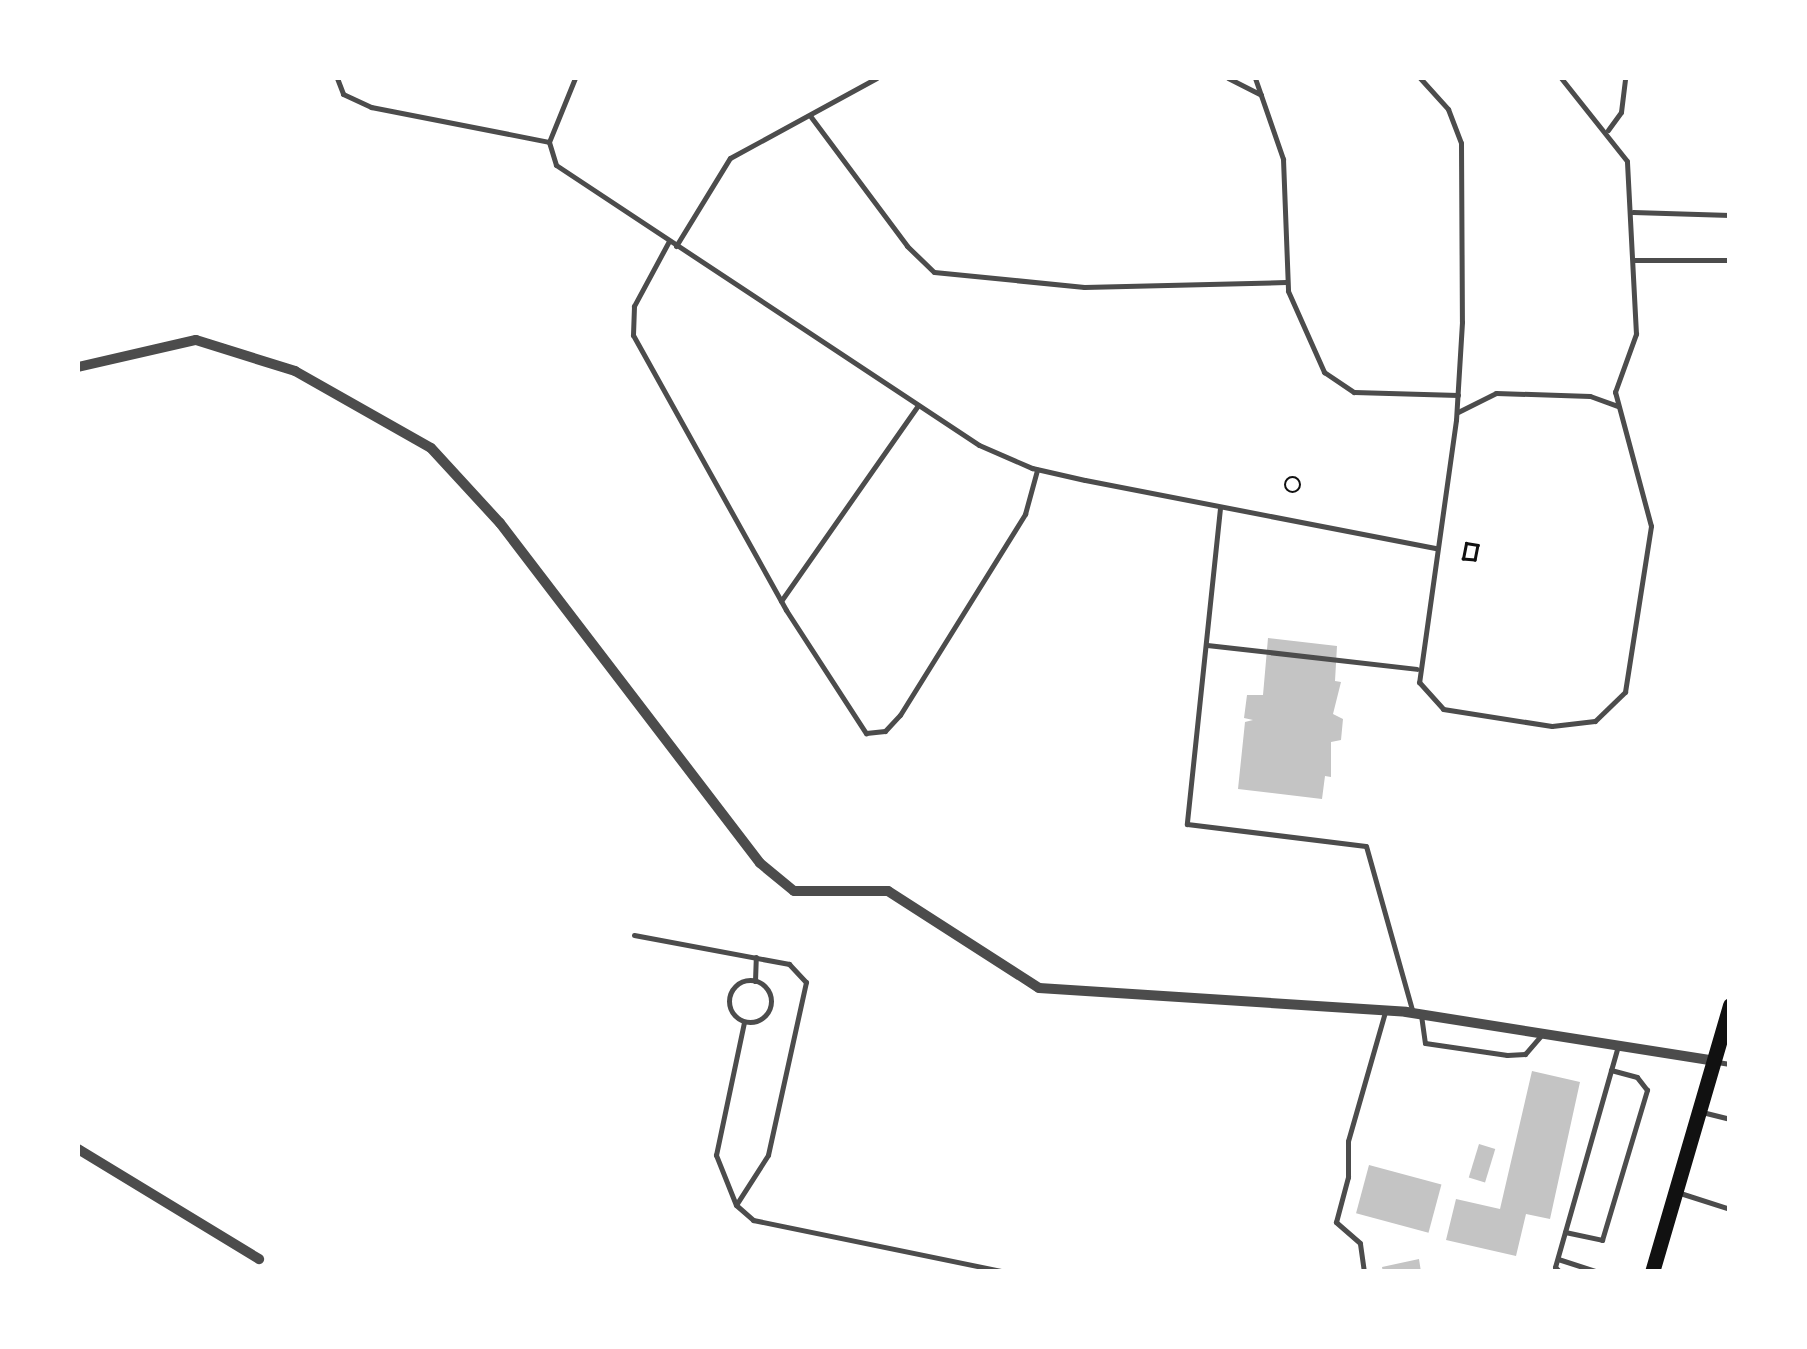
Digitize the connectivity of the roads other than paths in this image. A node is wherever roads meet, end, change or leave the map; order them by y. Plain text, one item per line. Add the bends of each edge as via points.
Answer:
1 (337, 78) edge
2 (576, 78) edge
3 (876, 78) edge
4 (1228, 78) edge
5 (1256, 78) edge
6 (1420, 78) edge
7 (1560, 78) edge
8 (1625, 78) edge
9 (1263, 96) junction
10 (811, 117) junction
11 (1608, 130) junction
12 (548, 142) junction
13 (1633, 212) junction
14 (1730, 215) edge
15 (669, 241) junction
16 (676, 246) junction
17 (1635, 260) junction
18 (1730, 260) edge
19 (1286, 282) junction
20 (78, 367) edge
21 (1458, 395) junction
22 (918, 405) junction
23 (1617, 406) junction
24 (1456, 413) junction
25 (1037, 470) junction
26 (1220, 508) junction
27 (1438, 547) junction
28 (781, 601) junction
29 (1206, 644) junction
30 (1417, 669) junction
31 (634, 935) dead end
32 (756, 957) junction
33 (755, 981) junction
34 (1729, 1009) edge
35 (1385, 1012) junction
36 (1417, 1014) junction
37 (744, 1022) junction
38 (1542, 1034) junction
39 (1618, 1046) junction
40 (1722, 1063) edge
41 (1611, 1070) junction
42 (1699, 1111) junction
43 (1730, 1119) edge
44 (78, 1149) edge
45 (1676, 1192) junction
46 (736, 1205) junction
47 (1730, 1210) edge
48 (1565, 1232) junction
49 (1557, 1258) junction
50 (259, 1259) dead end
51 (1006, 1272) edge
52 (1364, 1272) edge
53 (1560, 1272) edge
54 (1598, 1272) edge
55 (1652, 1272) edge

1 - 12 lane via 343,94 371,107
2 - 12 lane
3 - 10 lane
4 - 9 lane
5 - 9 lane
6 - 21 lane via 1448,109 1461,143
7 - 11 lane
8 - 11 lane via 1621,112
9 - 19 lane via 1283,159
10 - 16 lane via 730,158
10 - 19 lane via 934,272 1084,287
11 - 13 lane via 1627,161
12 - 15 lane via 568,176
13 - 14 lane
13 - 17 lane
15 - 16 lane
15 - 28 lane via 634,306 634,335
16 - 22 lane
17 - 18 lane
17 - 23 lane via 1636,334 1618,376
19 - 21 lane via 1316,360 1340,388
20 - 35 street via 196,340 296,371 431,448 500,523 760,863 794,890 888,891 1039,988
21 - 24 lane
22 - 25 lane via 978,445
22 - 28 lane
23 - 24 lane via 1590,396 1496,393
23 - 30 lane via 1651,526 1634,658 1618,704 1595,721 1566,726 1450,711 1426,697
24 - 27 lane
25 - 26 lane
25 - 28 lane via 1025,514 885,731 860,729
26 - 27 lane
26 - 29 lane
27 - 30 lane
29 - 30 lane
29 - 36 lane via 1188,824 1366,846
31 - 32 lane
32 - 33 lane
32 - 46 lane via 789,964 806,982 768,1155
33 - 37 lane via 767,989 769,1010
33 - 37 lane via 736,985 730,996 730,1009
34 - 40 main road
35 - 36 street
35 - 52 lane via 1348,1141 1348,1177 1336,1222 1360,1243
36 - 38 street
36 - 38 lane via 1425,1043 1506,1056 1524,1054
37 - 46 lane via 716,1155
38 - 39 street
39 - 40 street
39 - 41 lane
40 - 42 main road
41 - 48 lane
41 - 48 lane via 1637,1077 1647,1090 1602,1240
42 - 43 lane
42 - 45 main road
44 - 50 street
45 - 47 lane
45 - 55 main road
46 - 51 lane via 753,1220
48 - 49 lane
49 - 53 lane
49 - 54 lane

